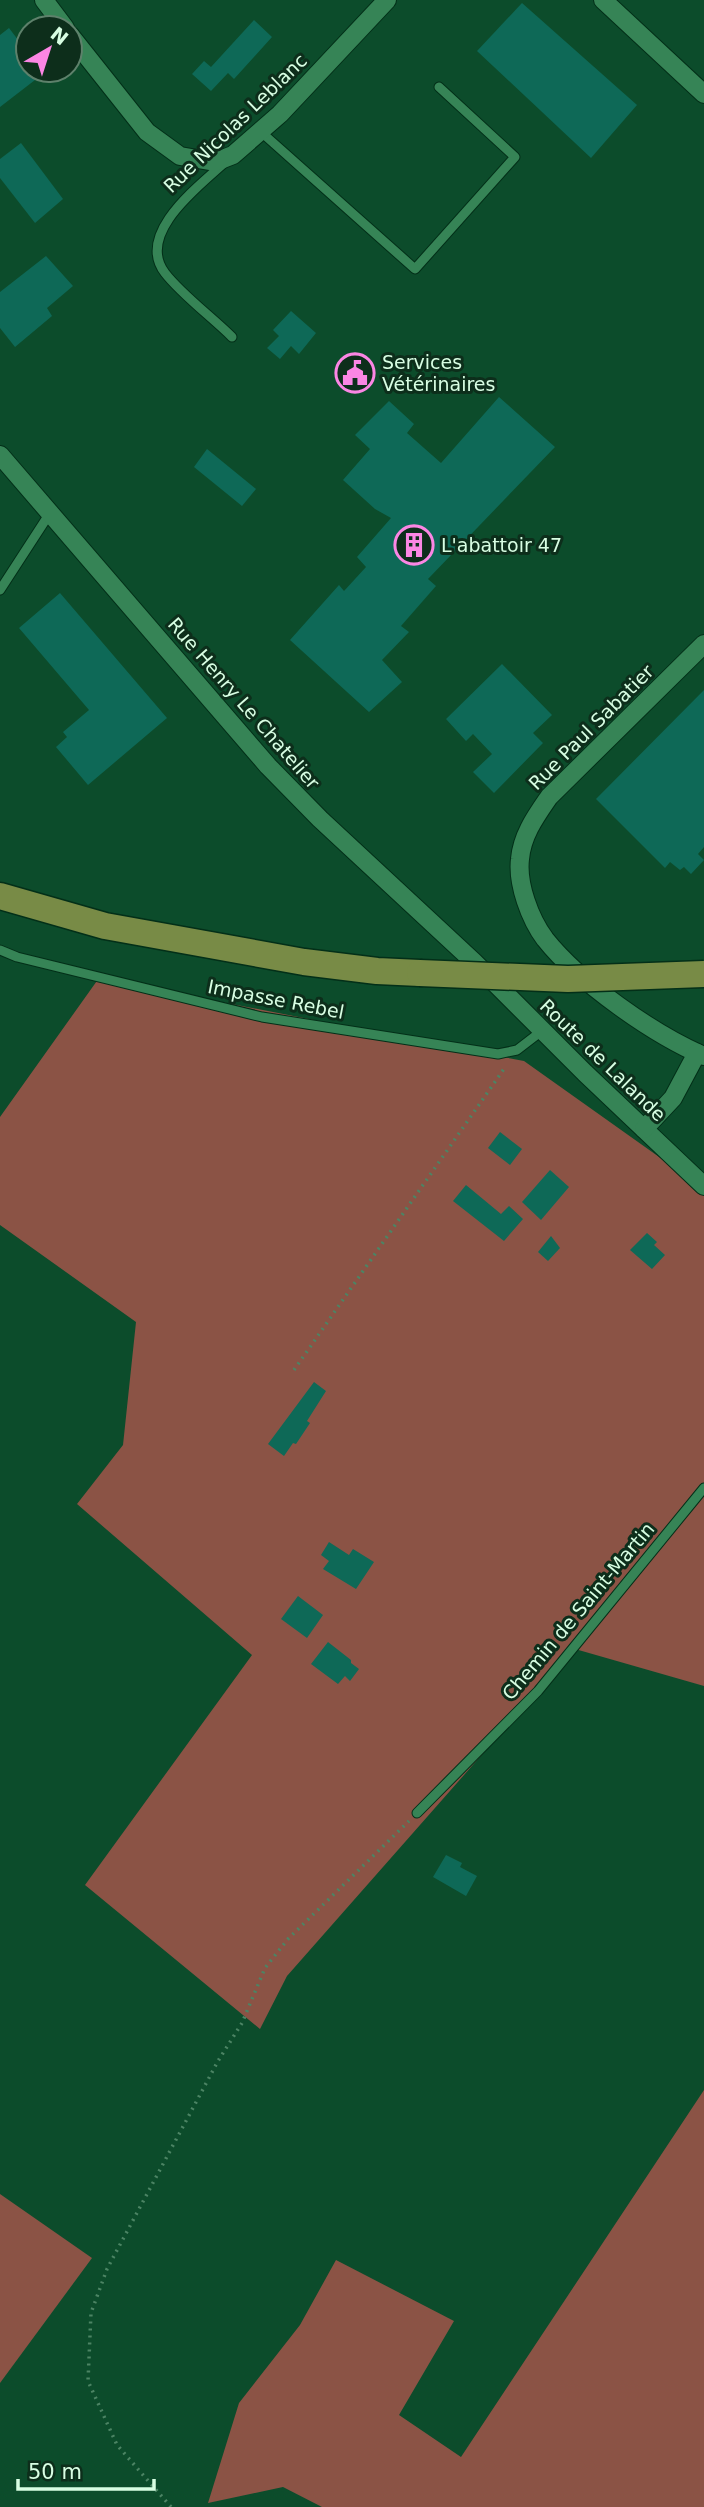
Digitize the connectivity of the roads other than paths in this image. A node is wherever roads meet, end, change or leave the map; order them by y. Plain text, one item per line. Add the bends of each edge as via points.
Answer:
1 (387, 0) edge
2 (603, 0) edge
3 (84, 53) edge
4 (439, 87) dead end
5 (704, 94) edge
6 (260, 131) junction
7 (233, 155) junction
8 (233, 337) dead end
9 (0, 455) edge
10 (51, 513) junction
11 (0, 590) edge
12 (704, 644) edge
13 (0, 896) edge
14 (0, 950) edge
15 (474, 962) joint
16 (704, 974) edge
17 (543, 1030) junction
18 (700, 1054) edge
19 (644, 1129) junction
20 (704, 1186) edge
21 (704, 1488) edge
22 (417, 1814) road end

1 - 6 street, Rue Nicolas Leblanc
2 - 5 street
3 - 7 street via 147,132 171,152 215,162
4 - 6 lane via 514,157 415,269
6 - 7 street, Rue Nicolas Leblanc
7 - 8 lane, Rue Nicolas Leblanc via 177,207 160,236 158,254 164,272
9 - 10 street, Rue Henry Le Chatelier
10 - 11 lane
10 - 15 street, Rue Henry Le Chatelier via 268,766
12 - 18 street, Rue Paul Sabatier via 549,797 532,821 520,858 530,911 561,957 613,1001
13 - 16 main road, bridge via 105,926 377,971 568,979
14 - 17 lane, Impasse Rebel via 262,1017 498,1054 517,1050
15 - 17 street, Route de Lalande
17 - 19 street, Route de Lalande
18 - 19 street via 673,1098
19 - 20 street, Route de Lalande
21 - 22 lane, Chemin de Saint-Martin via 546,1682

